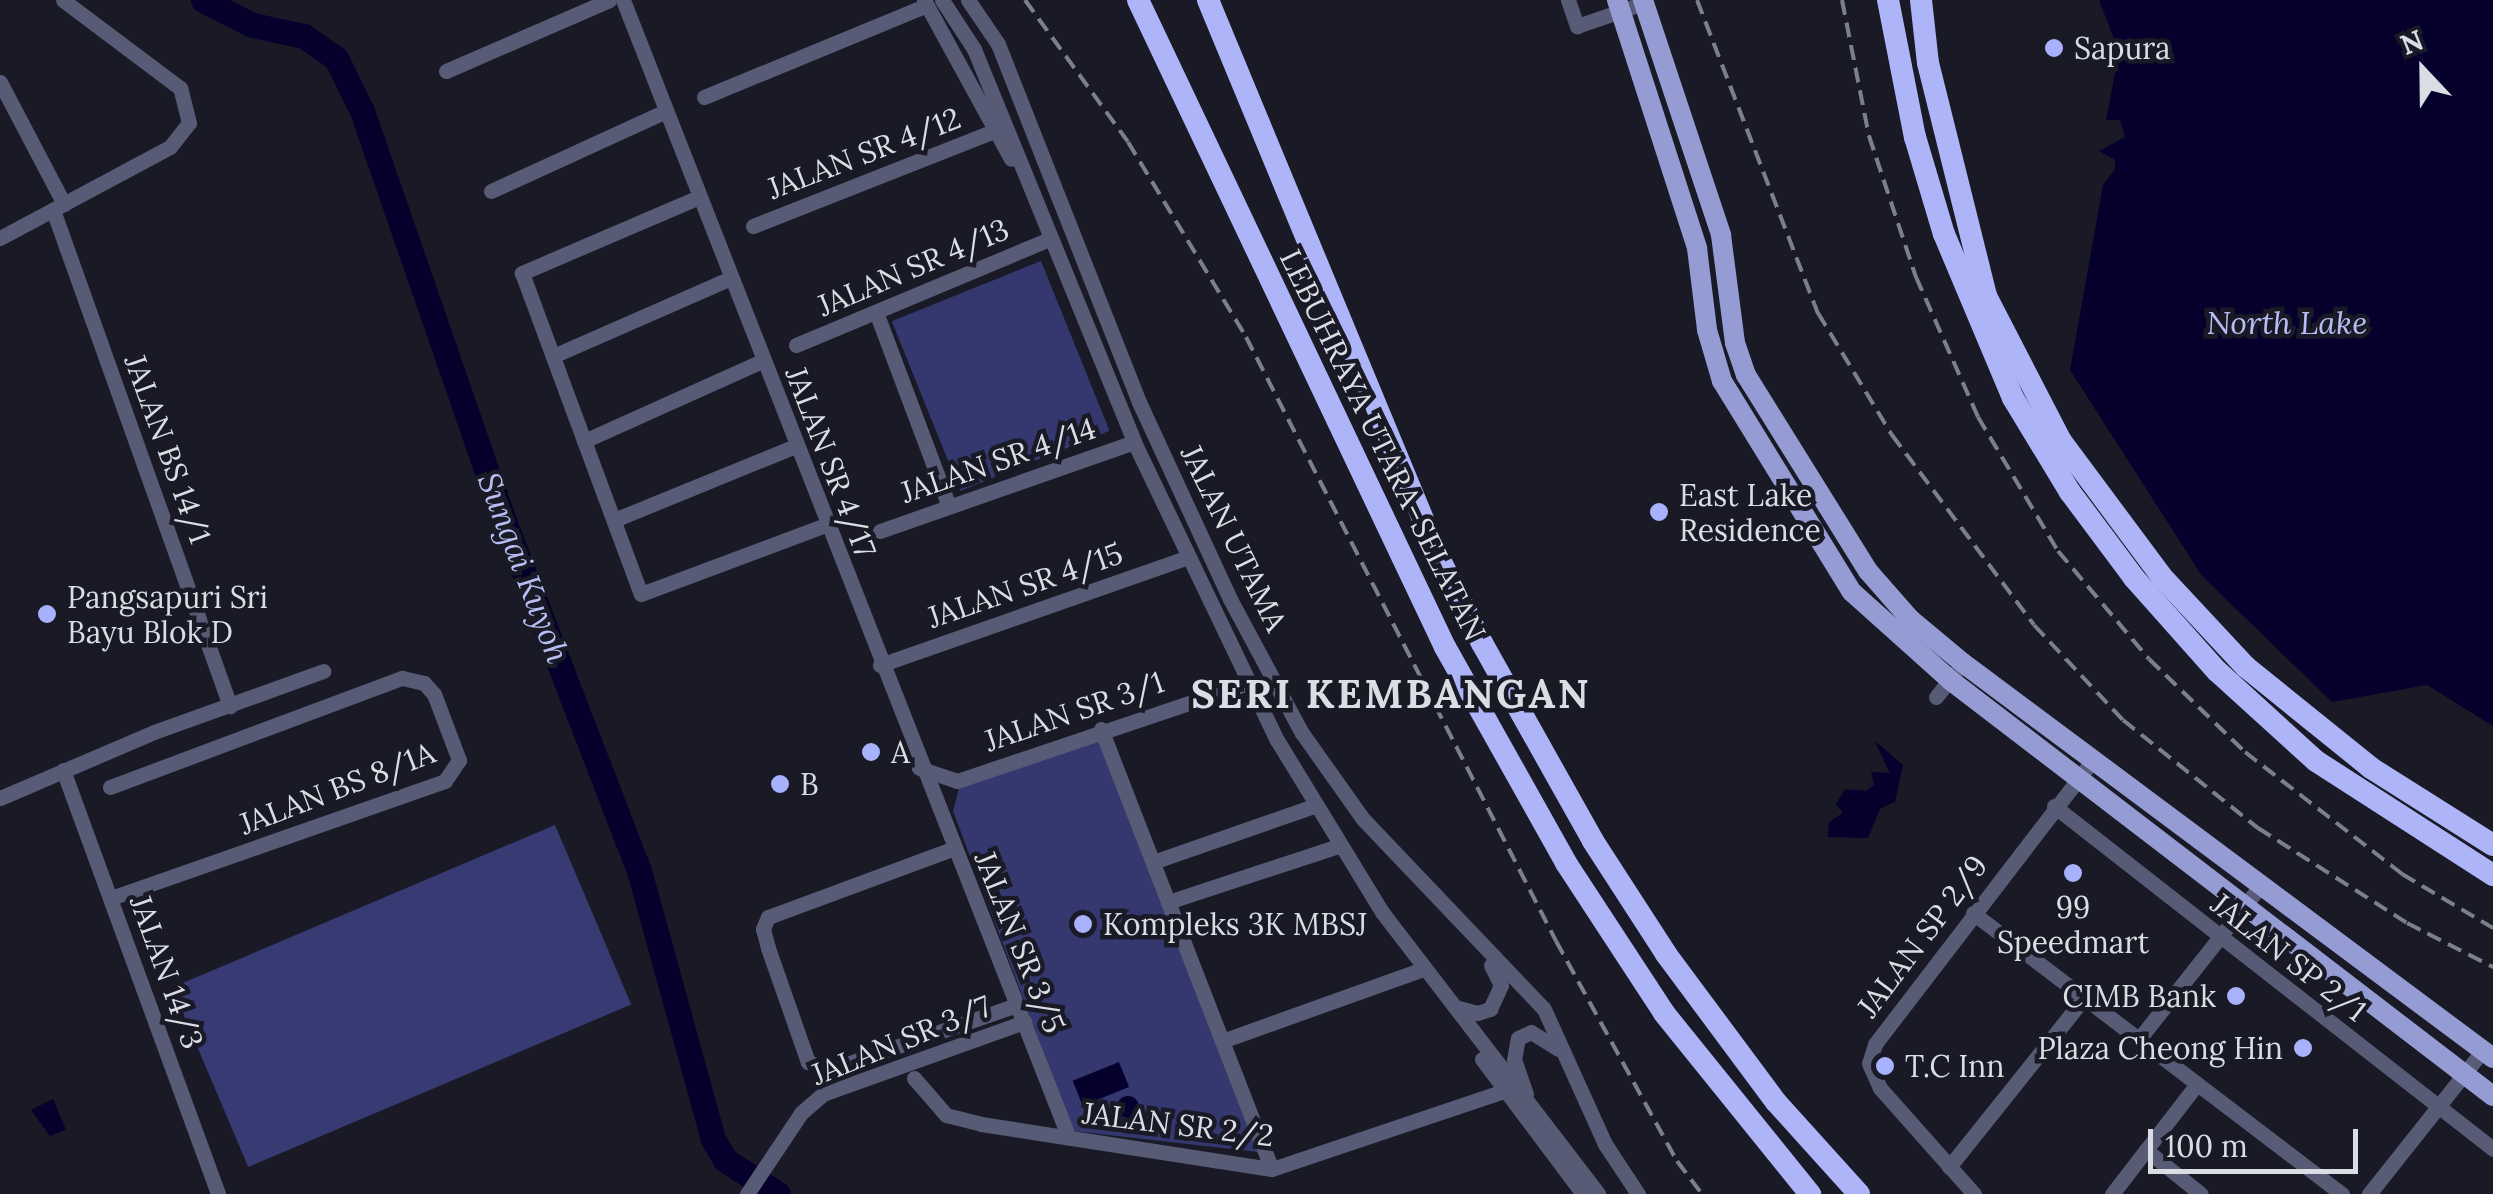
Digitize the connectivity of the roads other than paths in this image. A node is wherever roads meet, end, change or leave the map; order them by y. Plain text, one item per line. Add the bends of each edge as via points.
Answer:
1 (63, 0) edge
2 (610, 0) edge
3 (623, 0) edge
4 (968, 0) edge
5 (1138, 0) edge
6 (1208, 0) edge
7 (1568, 0) edge
8 (1888, 0) edge
9 (1921, 0) edge
10 (931, 2) edge
11 (1643, 2) edge
12 (1619, 5) edge
13 (446, 72) dead end
14 (0, 82) edge
15 (704, 98) dead end
16 (666, 111) junction
17 (994, 131) junction
18 (1028, 188) junction
19 (490, 191) dead end
20 (700, 198) junction
21 (59, 207) junction
22 (753, 226) dead end
23 (0, 238) edge
24 (1050, 239) junction
25 (731, 278) junction
26 (876, 312) junction
27 (796, 345) dead end
28 (553, 356) junction
29 (762, 361) junction
30 (584, 442) junction
31 (1134, 442) junction
32 (795, 446) junction
33 (949, 506) junction
34 (614, 520) junction
35 (826, 524) junction
36 (880, 531) dead end
37 (1188, 557) junction
38 (880, 665) junction
39 (323, 671) dead end
40 (1956, 671) junction
41 (1248, 683) junction
42 (1936, 698) dead end
43 (230, 706) junction
44 (1101, 729) junction
45 (2093, 760) junction
46 (920, 768) junction
47 (63, 770) junction
48 (2077, 779) junction
49 (957, 781) junction
50 (110, 787) dead end
51 (0, 798) edge
52 (1314, 806) junction
53 (2054, 806) junction
54 (938, 815) junction
55 (2493, 845) edge
56 (1338, 846) junction
57 (952, 849) junction
58 (1153, 862) junction
59 (2493, 874) edge
60 (2261, 884) junction
61 (112, 898) junction
62 (1168, 902) junction
63 (2244, 906) junction
64 (1973, 913) junction
65 (1472, 938) junction
66 (2218, 938) junction
67 (1423, 969) junction
68 (2084, 998) junction
69 (1017, 1005) junction
70 (1455, 1007) junction
71 (1024, 1022) junction
72 (2139, 1039) junction
73 (1222, 1041) junction
74 (1563, 1054) junction
75 (2488, 1054) edge
76 (2464, 1074) junction
77 (914, 1078) dead end
78 (2197, 1084) junction
79 (1504, 1091) junction
80 (2493, 1096) edge
81 (2438, 1106) junction
82 (1531, 1107) junction
83 (1069, 1138) junction
84 (2493, 1149) edge
85 (2146, 1150) junction
86 (1949, 1168) junction
87 (1272, 1169) junction
88 (218, 1194) edge
89 (747, 1194) edge
90 (1583, 1194) edge
91 (1598, 1194) edge
92 (1638, 1194) edge
93 (1810, 1194) edge
94 (1859, 1194) edge
95 (1974, 1194) edge
96 (2112, 1194) edge
97 (2202, 1194) edge
98 (2342, 1194) edge
99 (2369, 1194) edge

1 - 21 street via 180,88 190,123 170,146
2 - 13 street
3 - 16 street, JALAN SR 4/17
4 - 65 street, JALAN UTAMA via 998,44 1139,402 1230,599 1302,734 1363,819
5 - 93 highway, LEBUHRAYA UTARA–SELATAN via 1464,680 1566,863 1664,1013
6 - 94 highway, LEBUHRAYA UTARA–SELATAN via 1440,560 1482,643 1593,841 1666,954 1776,1102
7 - 12 street via 1577,26
8 - 59 highway via 1915,136 1944,234 2013,398 2070,492 2134,578 2217,671 2316,760
9 - 55 highway via 1928,64 1986,296 2060,440 2137,546 2246,667 2371,768
10 - 15 street
10 - 17 street
10 - 18 street, JALAN UTAMA via 974,49
11 - 12 street
11 - 40 main road via 1722,235 1735,343 1746,375 1868,572
12 - 40 main road via 1697,248 1710,347 1722,381 1852,592
14 - 21 street, JALAN BS 14/1
16 - 19 street
16 - 20 street, JALAN SR 4/17
17 - 18 street
17 - 22 street, JALAN SR 4/12
18 - 24 street, JALAN UTAMA
20 - 25 street, JALAN SR 4/17
20 - 28 street via 522,272
21 - 23 street
21 - 43 street, JALAN BS 14/1
24 - 26 street, JALAN SR 4/13
24 - 31 street, JALAN UTAMA
25 - 28 street
25 - 29 street, JALAN SR 4/17
26 - 27 street, JALAN SR 4/13
26 - 33 street
28 - 30 street
29 - 30 street
29 - 32 street, JALAN SR 4/17
30 - 34 street
31 - 33 street, JALAN SR 4/14
31 - 37 street, JALAN UTAMA
32 - 34 street
32 - 35 street, JALAN SR 4/17
33 - 36 street, JALAN SR 4/14
34 - 35 street via 641,594
35 - 38 street, JALAN SR 4/17
37 - 38 street, JALAN SR 4/15
37 - 41 street, JALAN UTAMA
38 - 46 street, JALAN SR 4/17
39 - 43 street
40 - 42 street
40 - 45 main road
40 - 48 main road
41 - 44 street, JALAN SR 3/1
41 - 52 street, JALAN UTAMA
43 - 47 street
44 - 49 street, JALAN SR 3/1
44 - 58 street
45 - 48 street, JALAN SP 2/9
45 - 60 main road
46 - 49 street, JALAN SR 3/1
46 - 54 street, JALAN SR 3/5
47 - 51 street
47 - 61 street, JALAN 14/3
48 - 53 street, JALAN SP 2/9
48 - 63 main road
49 - 54 street
50 - 61 street, JALAN BS 8/1A via 402,678 424,683 434,694 458,760 446,781
52 - 56 street, JALAN UTAMA
52 - 58 street
53 - 64 street, JALAN SP 2/9
53 - 66 street, JALAN SP 2/1
54 - 57 street, JALAN SR 3/5
56 - 62 street
56 - 67 street, JALAN UTAMA
57 - 69 street, JALAN SR 3/5
57 - 69 street via 776,909 763,929 808,1062 817,1070
58 - 62 street
60 - 63 street
60 - 75 main road
61 - 88 street, JALAN 14/3
62 - 73 street
63 - 66 street
63 - 76 main road
64 - 68 street
64 - 86 street, JALAN SP 2/9 via 1874,1044 1869,1063 1880,1088
65 - 70 street via 1496,973 1500,997 1477,1013
65 - 74 street, JALAN UTAMA via 1544,1009
66 - 72 street
66 - 81 street, JALAN SP 2/1
67 - 70 street, JALAN UTAMA
67 - 73 street
68 - 72 street
68 - 86 street
69 - 71 street, JALAN SR 3/5
70 - 79 street
70 - 82 street, JALAN UTAMA
71 - 83 street, JALAN SR 3/5
71 - 89 street, JALAN SR 3/7 via 823,1094 801,1113
72 - 78 street
73 - 87 street
74 - 82 street via 1543,1036 1518,1038 1514,1060
74 - 92 street, JALAN UTAMA via 1605,1144
75 - 76 street
76 - 80 main road
76 - 81 street
77 - 83 street, JALAN SR 2/2 via 946,1115
78 - 85 street
78 - 98 street
79 - 87 street, JALAN SR 2/2
79 - 90 street
81 - 84 street, JALAN SP 2/1
81 - 99 street
82 - 91 street, JALAN UTAMA
83 - 87 street, JALAN SR 2/2
85 - 96 street
85 - 97 street
86 - 95 street, JALAN SP 2/9

